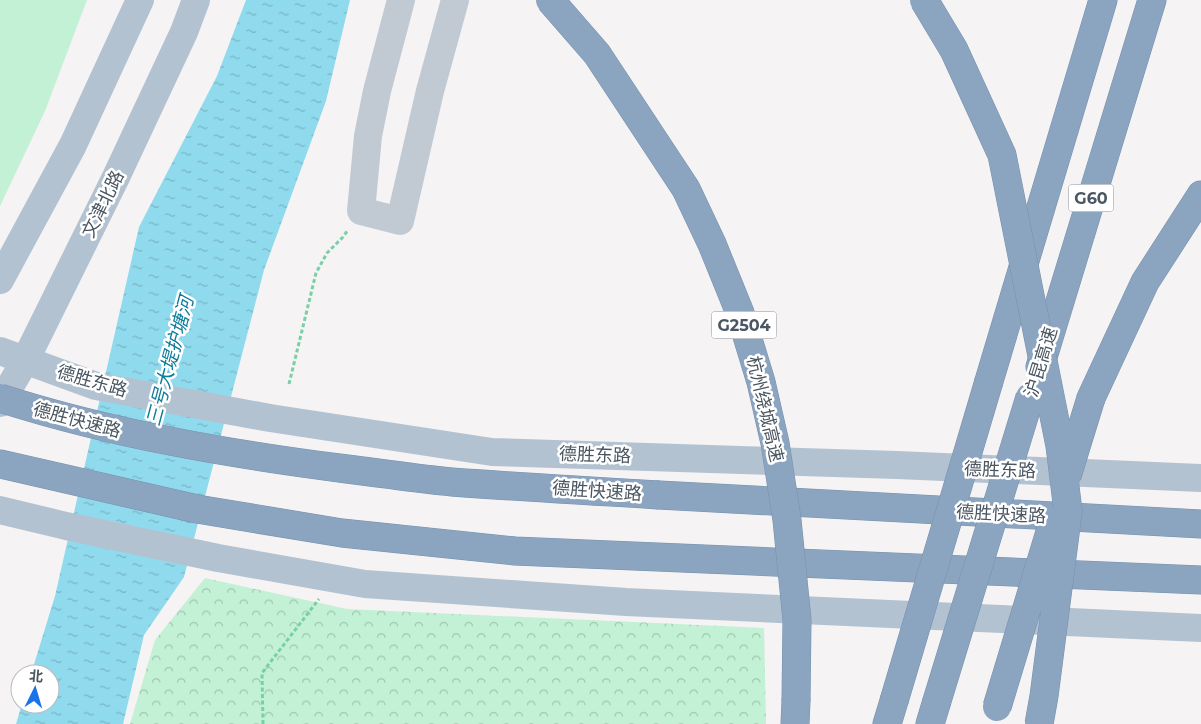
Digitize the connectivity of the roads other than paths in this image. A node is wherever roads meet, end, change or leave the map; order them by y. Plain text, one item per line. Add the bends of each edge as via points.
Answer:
1 (140, 0) edge
2 (196, 0) edge
3 (401, 0) edge
4 (455, 0) edge
5 (550, 0) edge
6 (924, 0) edge
7 (1103, 0) edge
8 (1152, 0) edge
9 (1201, 195) edge
10 (0, 280) edge
11 (0, 351) edge
12 (25, 360) junction
13 (0, 398) edge
14 (0, 404) edge
15 (0, 464) edge
16 (1201, 478) edge
17 (0, 510) edge
18 (1201, 524) edge
19 (1201, 580) edge
20 (1201, 628) edge
21 (796, 712) edge
22 (891, 713) edge
23 (933, 714) edge
24 (994, 715) edge
25 (1039, 724) edge

1 - 10 main road via 72,145
2 - 12 main road, 文津北路 via 116,178
3 - 4 lane via 368,136 361,211 400,221
5 - 21 highway, 杭州绕城高速 / G2504, bridge via 597,54 686,189 740,313 775,443 787,520 797,620
6 - 25 highway, bridge via 954,50 1002,155 1060,446 1068,511
7 - 22 highway, G60, bridge
8 - 23 highway, 沪昆高速 / G60, bridge
9 - 24 highway, bridge via 1145,282 1091,398
11 - 12 main road, 德胜东路
12 - 14 main road, 文津北路
12 - 16 main road, 德胜东路 via 96,386 270,418 492,452
13 - 18 highway, 德胜快速路, bridge via 118,431 196,447 450,482
15 - 19 highway via 197,509 342,533 515,550
17 - 20 main road via 218,558 365,584 626,602

